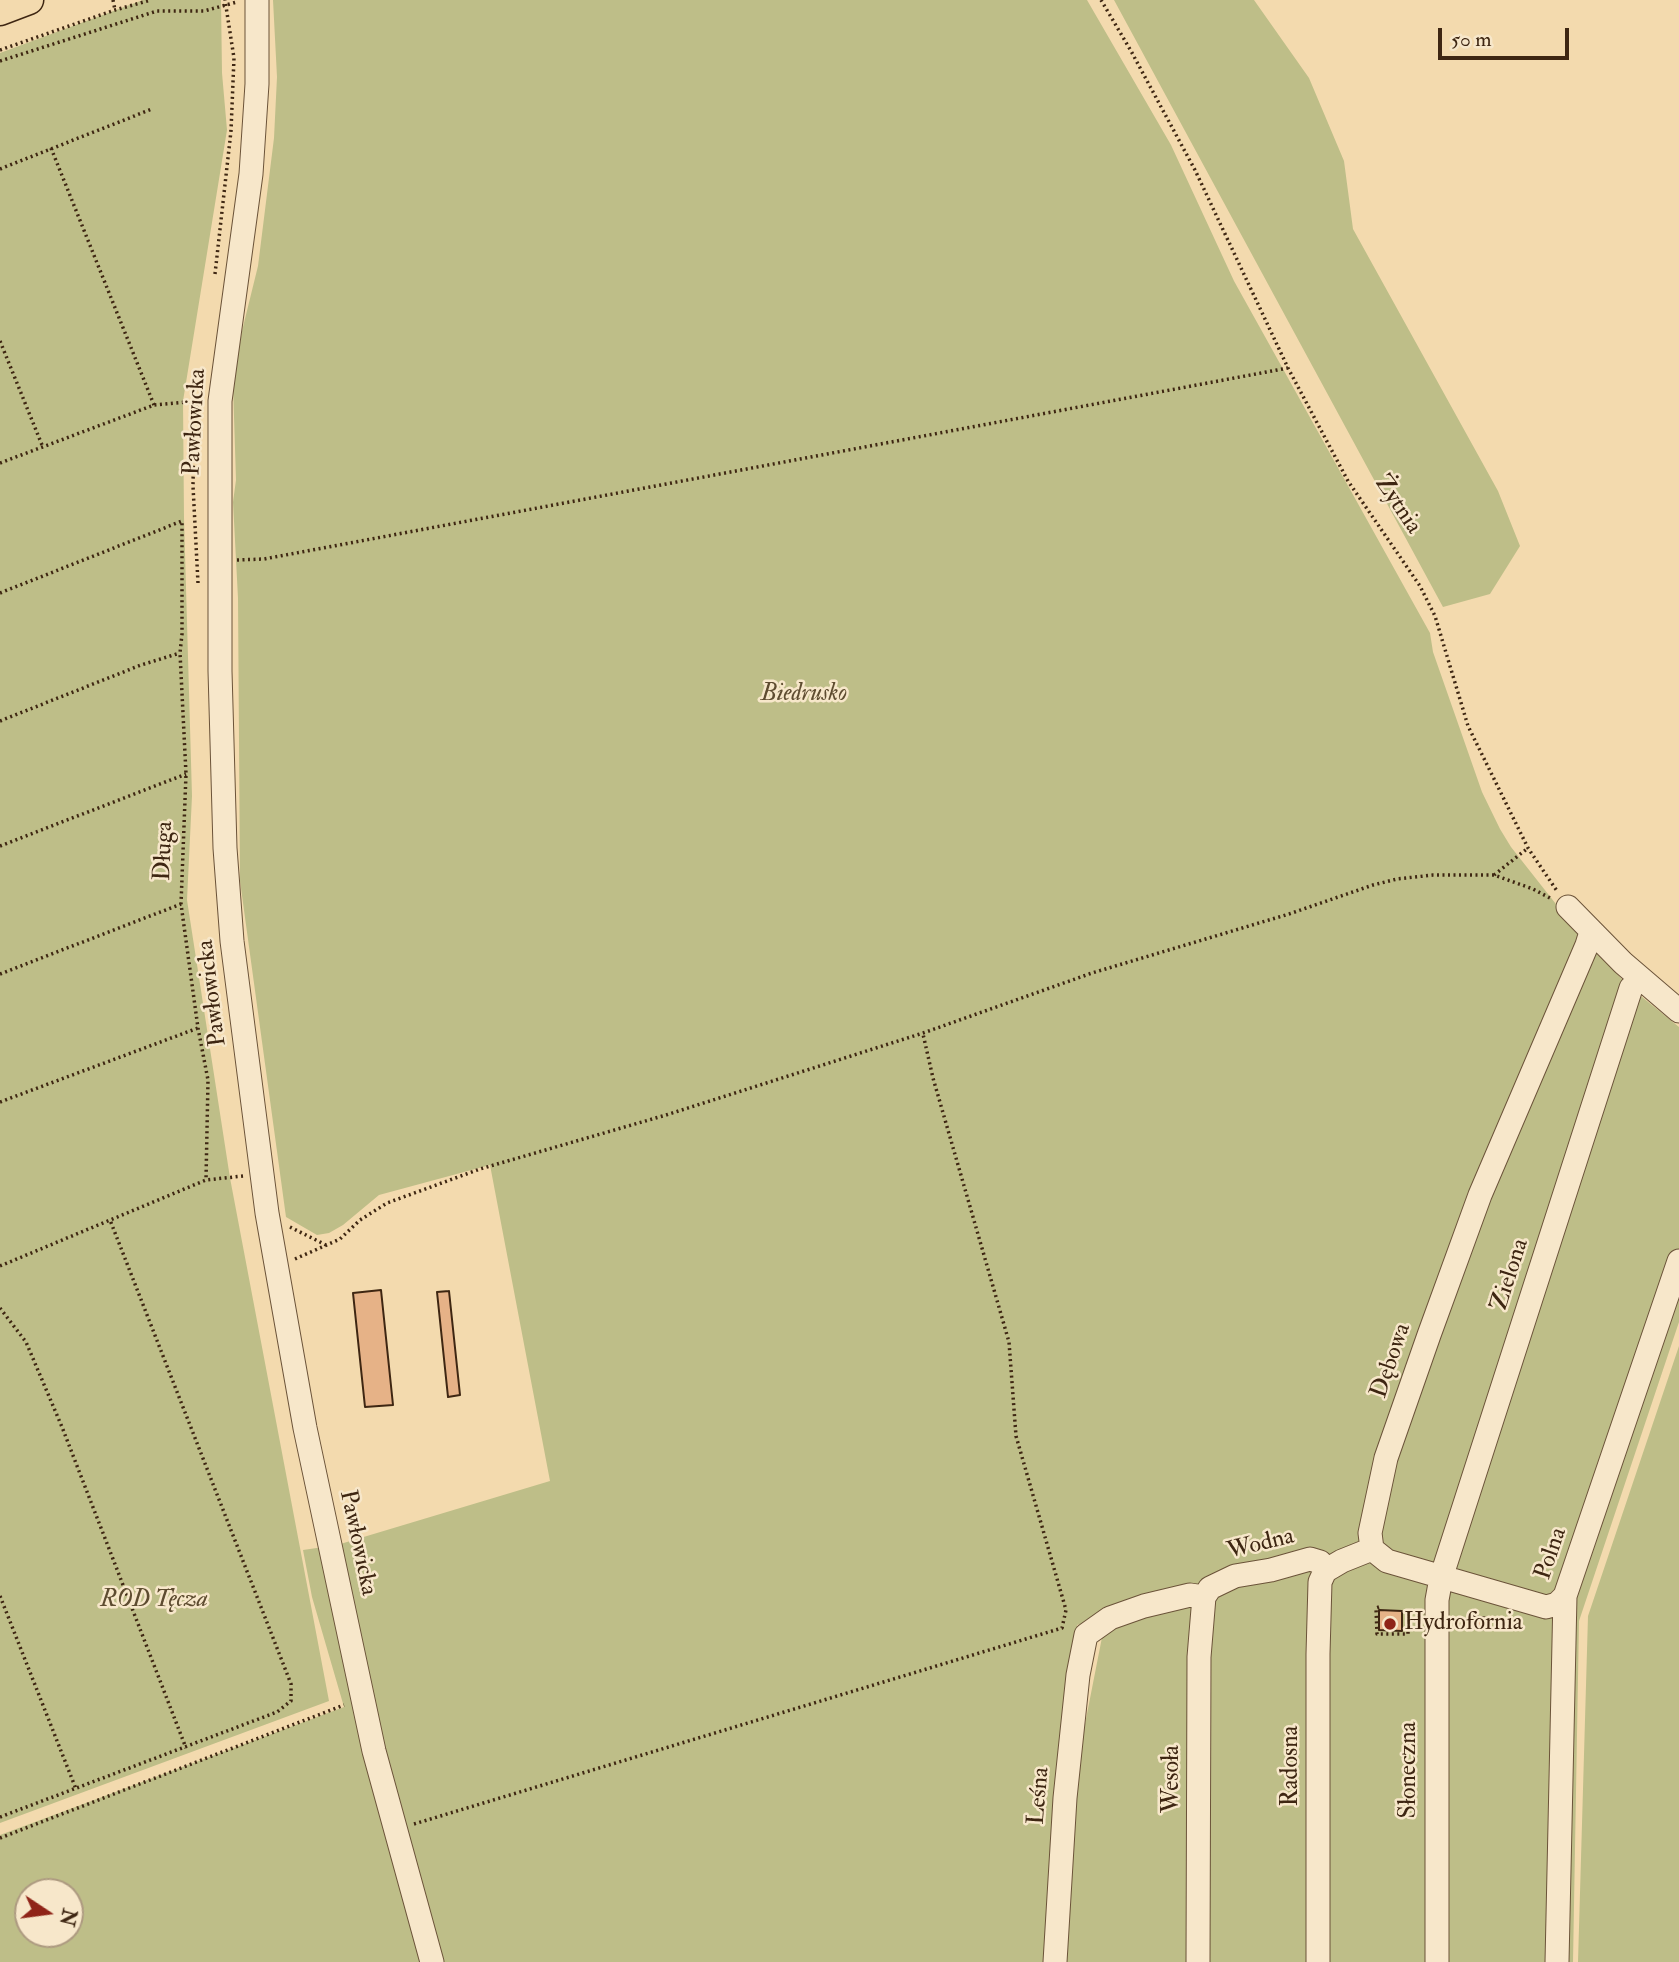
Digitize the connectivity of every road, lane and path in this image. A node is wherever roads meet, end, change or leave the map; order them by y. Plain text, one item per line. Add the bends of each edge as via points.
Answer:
1 (29, 0) edge
2 (113, 0) edge
3 (151, 0) edge
4 (246, 0) edge
5 (257, 0) edge
6 (1101, 0) edge
7 (225, 2) edge
8 (115, 10) junction
9 (0, 11) edge
10 (0, 50) edge
11 (0, 61) edge
12 (152, 109) dead end
13 (51, 148) junction
14 (0, 169) edge
15 (215, 279) dead end
16 (0, 341) edge
17 (1288, 368) junction
18 (206, 397) junction
19 (154, 405) junction
20 (42, 446) junction
21 (0, 463) edge
22 (219, 562) junction
23 (0, 593) edge
24 (180, 653) junction
25 (0, 720) edge
26 (186, 774) junction
27 (0, 846) edge
28 (1528, 848) junction
29 (1494, 875) junction
30 (181, 904) junction
31 (1568, 907) junction
32 (1591, 932) junction
33 (0, 974) edge
34 (1631, 988) dead end
35 (1679, 1012) edge
36 (198, 1028) junction
37 (923, 1033) junction
38 (0, 1102) edge
39 (262, 1173) junction
40 (206, 1180) junction
41 (267, 1213) junction
42 (110, 1220) junction
43 (326, 1245) junction
44 (295, 1259) dead end
45 (1679, 1261) edge
46 (0, 1266) edge
47 (0, 1308) edge
48 (1372, 1549) junction
49 (1325, 1571) junction
50 (1441, 1578) junction
51 (0, 1596) edge
52 (1565, 1596) junction
53 (1203, 1597) junction
54 (1379, 1607) dead end
55 (1408, 1631) dead end
56 (1086, 1635) joint
57 (364, 1697) junction
58 (186, 1748) junction
59 (76, 1789) junction
60 (0, 1817) edge
61 (396, 1830) junction
62 (0, 1838) edge
63 (432, 1962) edge
64 (1055, 1962) edge
65 (1198, 1962) edge
66 (1318, 1962) edge
67 (1437, 1962) edge
68 (1557, 1962) edge

1 - 9 main road
2 - 8 path
3 - 8 path
4 - 7 path
5 - 18 street, Pawłowicka via 251,174
6 - 17 path, Żytnia via 1195,170
7 - 11 path via 204,11 157,11
7 - 15 path via 234,58
8 - 10 path
12 - 13 path
13 - 14 path
13 - 19 path
16 - 20 path
17 - 22 path via 264,559
17 - 28 path, Żytnia via 1348,481 1420,586 1435,616 1468,726
18 - 19 path
18 - 22 street, Pawłowicka
19 - 20 path
20 - 21 path
22 - 39 street, Pawłowicka via 225,848 232,941
23 - 24 path, Długa via 182,521
24 - 25 path
24 - 26 path, Długa
26 - 27 path
26 - 30 path, Długa
28 - 29 path
28 - 31 path, Żytnia
29 - 31 path
29 - 37 path via 1433,875 1373,885 1092,973
30 - 33 path
30 - 36 path, Długa
31 - 32 street
32 - 35 street
32 - 48 street, Dębowa via 1480,1195 1386,1458 1370,1533
34 - 50 street, Zielona
36 - 38 path
36 - 40 path, Długa via 208,1080
37 - 43 path via 398,1198
37 - 61 path via 1009,1342 1016,1436 1066,1610 1062,1628
39 - 40 path
39 - 41 street, Pawłowicka
40 - 42 path
41 - 43 path
41 - 57 street, Pawłowicka via 303,1415
42 - 46 path
42 - 58 path via 290,1685 291,1701 276,1712
43 - 44 path
45 - 52 street, Polna
47 - 58 path via 26,1342
48 - 49 street, Wodna
48 - 50 street via 1387,1561
49 - 53 street, Wodna via 1321,1563 1310,1559 1236,1576 1210,1588
49 - 66 street, Radosna via 1320,1582 1318,1654
50 - 52 street via 1546,1607
50 - 67 street, Słoneczna via 1436,1609
51 - 59 path
52 - 68 street, Polna
53 - 56 street, Wodna via 1190,1595 1144,1606 1110,1618
53 - 65 street, Wesoła
54 - 55 path via 1377,1634
56 - 64 street, Leśna via 1065,1798
57 - 61 street, Pawłowicka
57 - 62 path
58 - 59 path
59 - 60 path
61 - 63 street, Pawłowicka

